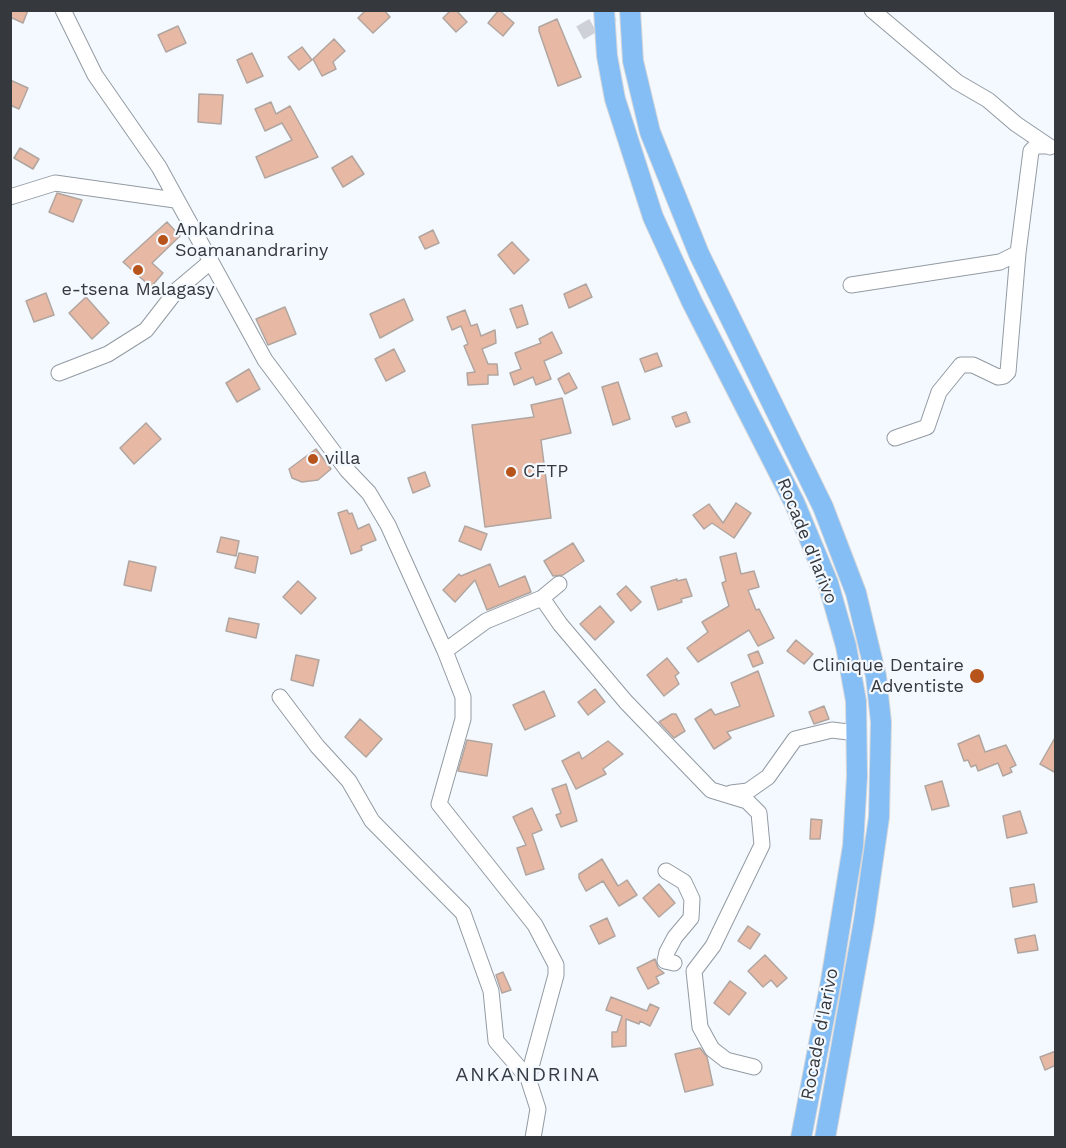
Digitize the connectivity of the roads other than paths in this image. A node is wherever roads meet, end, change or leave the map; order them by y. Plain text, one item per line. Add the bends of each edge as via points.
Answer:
1 (63, 10) edge
2 (604, 10) edge
3 (630, 10) edge
4 (872, 10) edge
5 (1051, 149) edge
6 (10, 197) edge
7 (175, 200) junction
8 (1018, 253) junction
9 (209, 263) junction
10 (852, 285) dead end
11 (59, 373) dead end
12 (895, 438) dead end
13 (558, 584) dead end
14 (542, 598) junction
15 (445, 651) junction
16 (280, 697) dead end
17 (856, 733) junction
18 (722, 794) junction
19 (666, 871) dead end
20 (674, 963) dead end
21 (754, 1067) dead end
22 (528, 1078) junction
23 (533, 1137) edge
24 (801, 1137) edge
25 (825, 1137) edge

1 - 7 street via 95,75 159,167
2 - 17 main road, Rocade d'Iarivo via 615,99 653,217 795,504 828,583 846,646 856,701
3 - 25 main road, Rocade d'Iarivo via 633,61 650,132 699,254 823,507 856,593 876,676 880,722 879,817
4 - 5 street via 957,82 988,100
5 - 8 street via 1036,146 1031,151
6 - 7 street via 55,183
7 - 9 street
8 - 10 street via 1000,262
8 - 12 street via 1008,372 998,377 973,365 960,365 939,392 927,427
9 - 11 street via 177,290 146,330 108,354
9 - 15 street via 272,370 347,470 369,493 388,525
13 - 14 street
14 - 15 street via 486,621
14 - 18 street via 626,702 711,790
15 - 22 street via 463,697 463,719 439,804 535,925 556,965
16 - 22 street via 349,781 372,821 463,913 491,991 496,1041
17 - 18 street via 832,729 795,739 768,777 748,791
17 - 24 main road, Rocade d'Iarivo via 853,846
18 - 21 street via 747,801 759,813 762,845 713,946 694,971 700,1027 718,1056
19 - 20 street via 684,882 692,899 691,918 667,952 665,961
22 - 23 street via 538,1109

